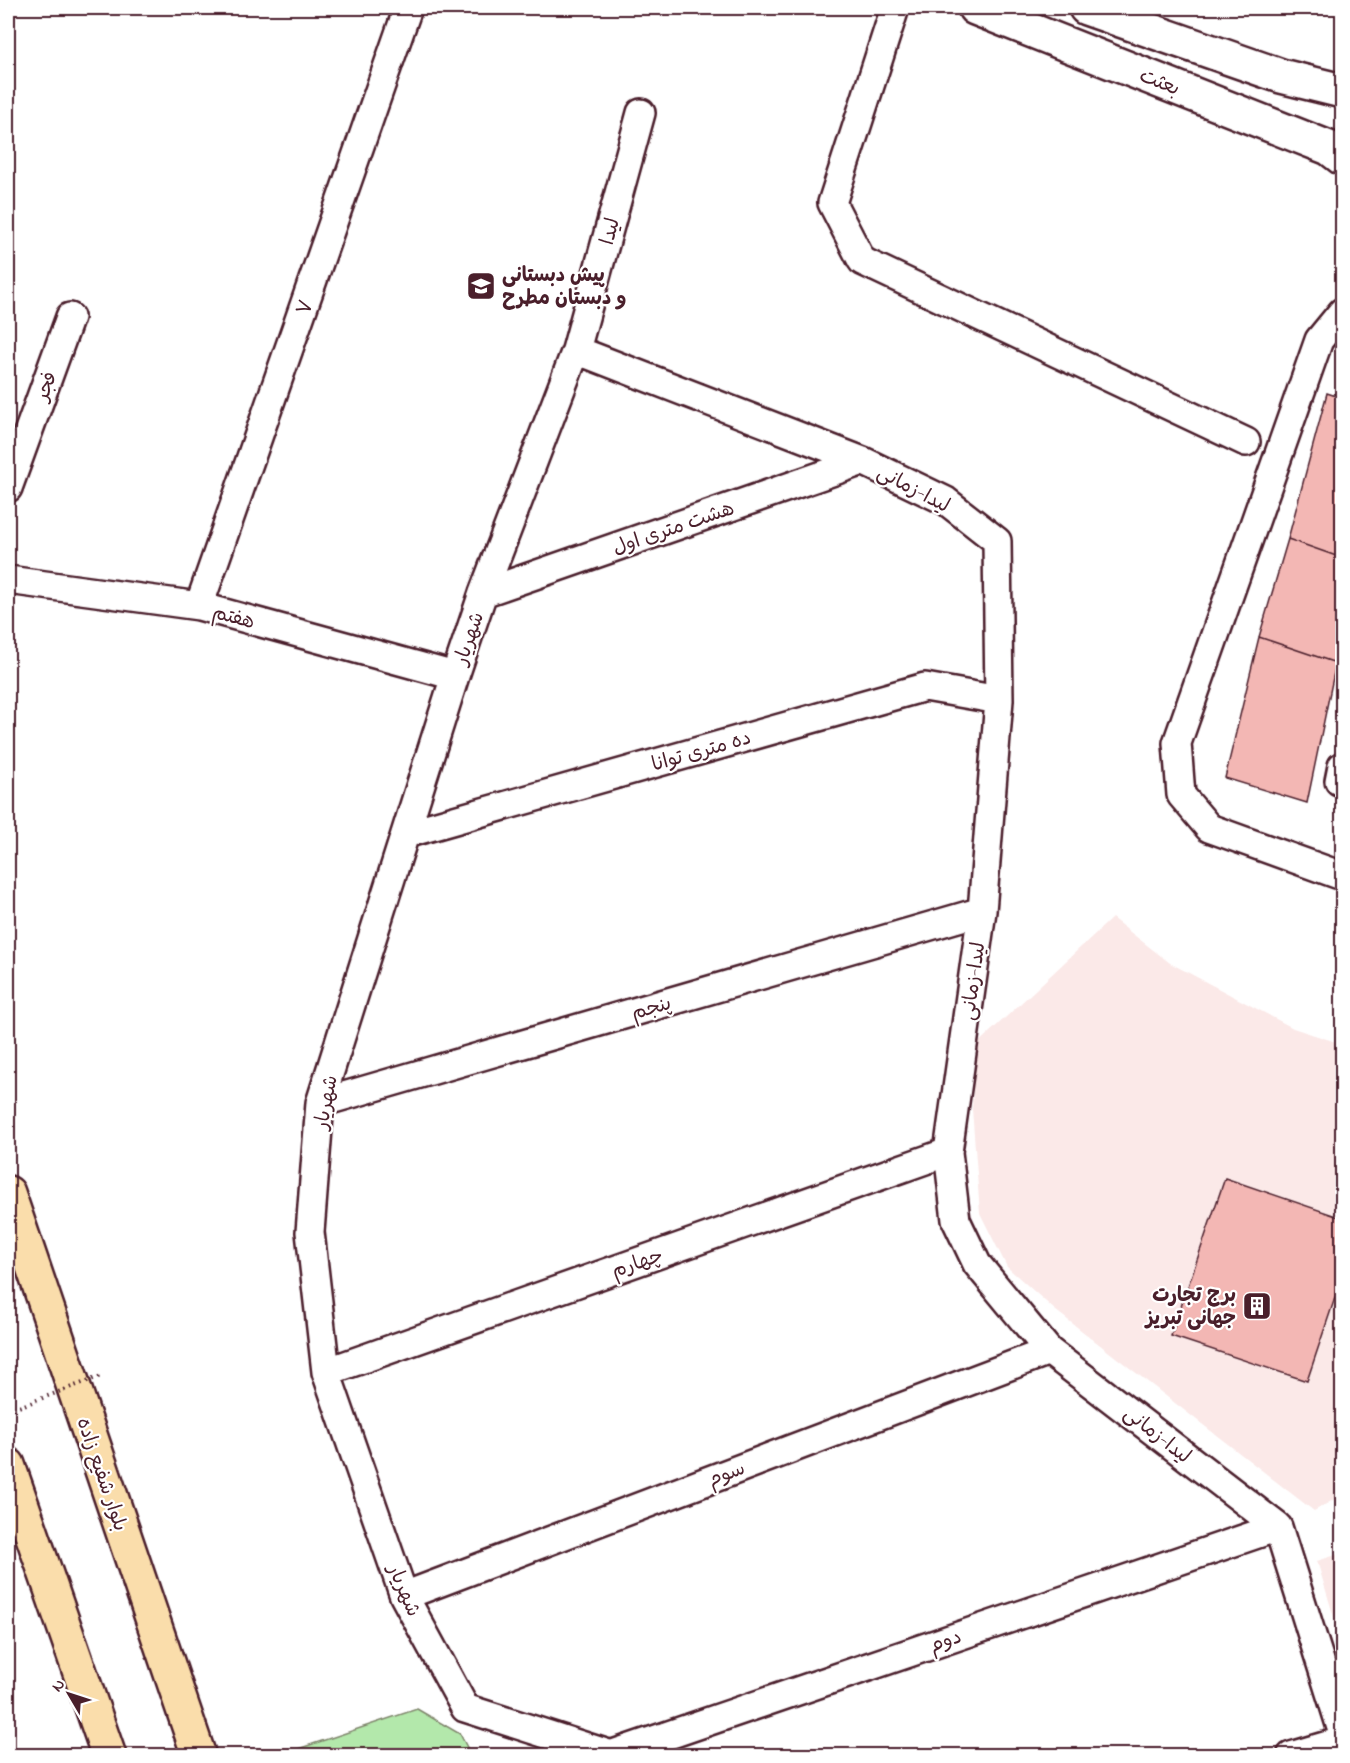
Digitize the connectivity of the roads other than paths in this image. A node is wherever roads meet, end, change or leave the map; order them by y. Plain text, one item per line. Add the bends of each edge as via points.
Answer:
1 (408, 8) edge
2 (894, 8) edge
3 (975, 8) edge
4 (1086, 8) edge
5 (1342, 91) edge
6 (641, 113) dead end
7 (1342, 158) edge
8 (1342, 312) edge
9 (70, 317) dead end
10 (576, 350) junction
11 (1246, 442) dead end
12 (863, 461) junction
13 (8, 488) edge
14 (8, 580) edge
15 (483, 593) junction
16 (199, 606) junction
17 (455, 676) junction
18 (999, 700) junction
19 (405, 834) junction
20 (1342, 876) edge
21 (982, 911) junction
22 (320, 1103) junction
23 (948, 1152) junction
24 (8, 1193) edge
25 (1049, 1351) junction
26 (326, 1372) junction
27 (8, 1465) edge
28 (16, 1516) edge
29 (1278, 1527) junction
30 (404, 1596) junction
31 (1342, 1731) edge
32 (1342, 1741) edge
33 (109, 1755) edge
34 (199, 1755) edge
35 (614, 1755) edge
36 (1291, 1755) edge

1 - 16 street, ۷
2 - 11 street via 832,204 862,261
3 - 7 main road, بعثت via 1329,148
4 - 5 main road via 1281,76
6 - 10 street, لیدا
8 - 20 street via 1319,340 1177,743 1181,795 1209,828
9 - 13 street, فجر
10 - 12 street, لیدا-زمانی
10 - 15 street, شهریار
12 - 15 street, هشت متری اول
12 - 18 street, لیدا-زمانی via 946,501 997,541
14 - 16 street, هفتم
15 - 17 street, شهریار
16 - 17 street, هفتم
17 - 19 street, شهریار
18 - 19 street, ده متری توانا via 925,687
18 - 21 street, لیدا-زمانی
19 - 22 street, شهریار
21 - 22 street, پنجم
21 - 23 street, لیدا-زمانی
22 - 26 street, شهریار via 310,1232
23 - 25 street, لیدا-زمانی via 956,1220 977,1264
23 - 26 street, چهارم
24 - 34 main road, بلوار شفیع زاده
25 - 29 street, لیدا-زمانی
25 - 30 street, سوم
26 - 30 street, شهریار
27 - 28 main road
28 - 33 main road
29 - 31 street
29 - 35 street, دوم
30 - 35 street, شهریار via 465,1708
32 - 36 street

